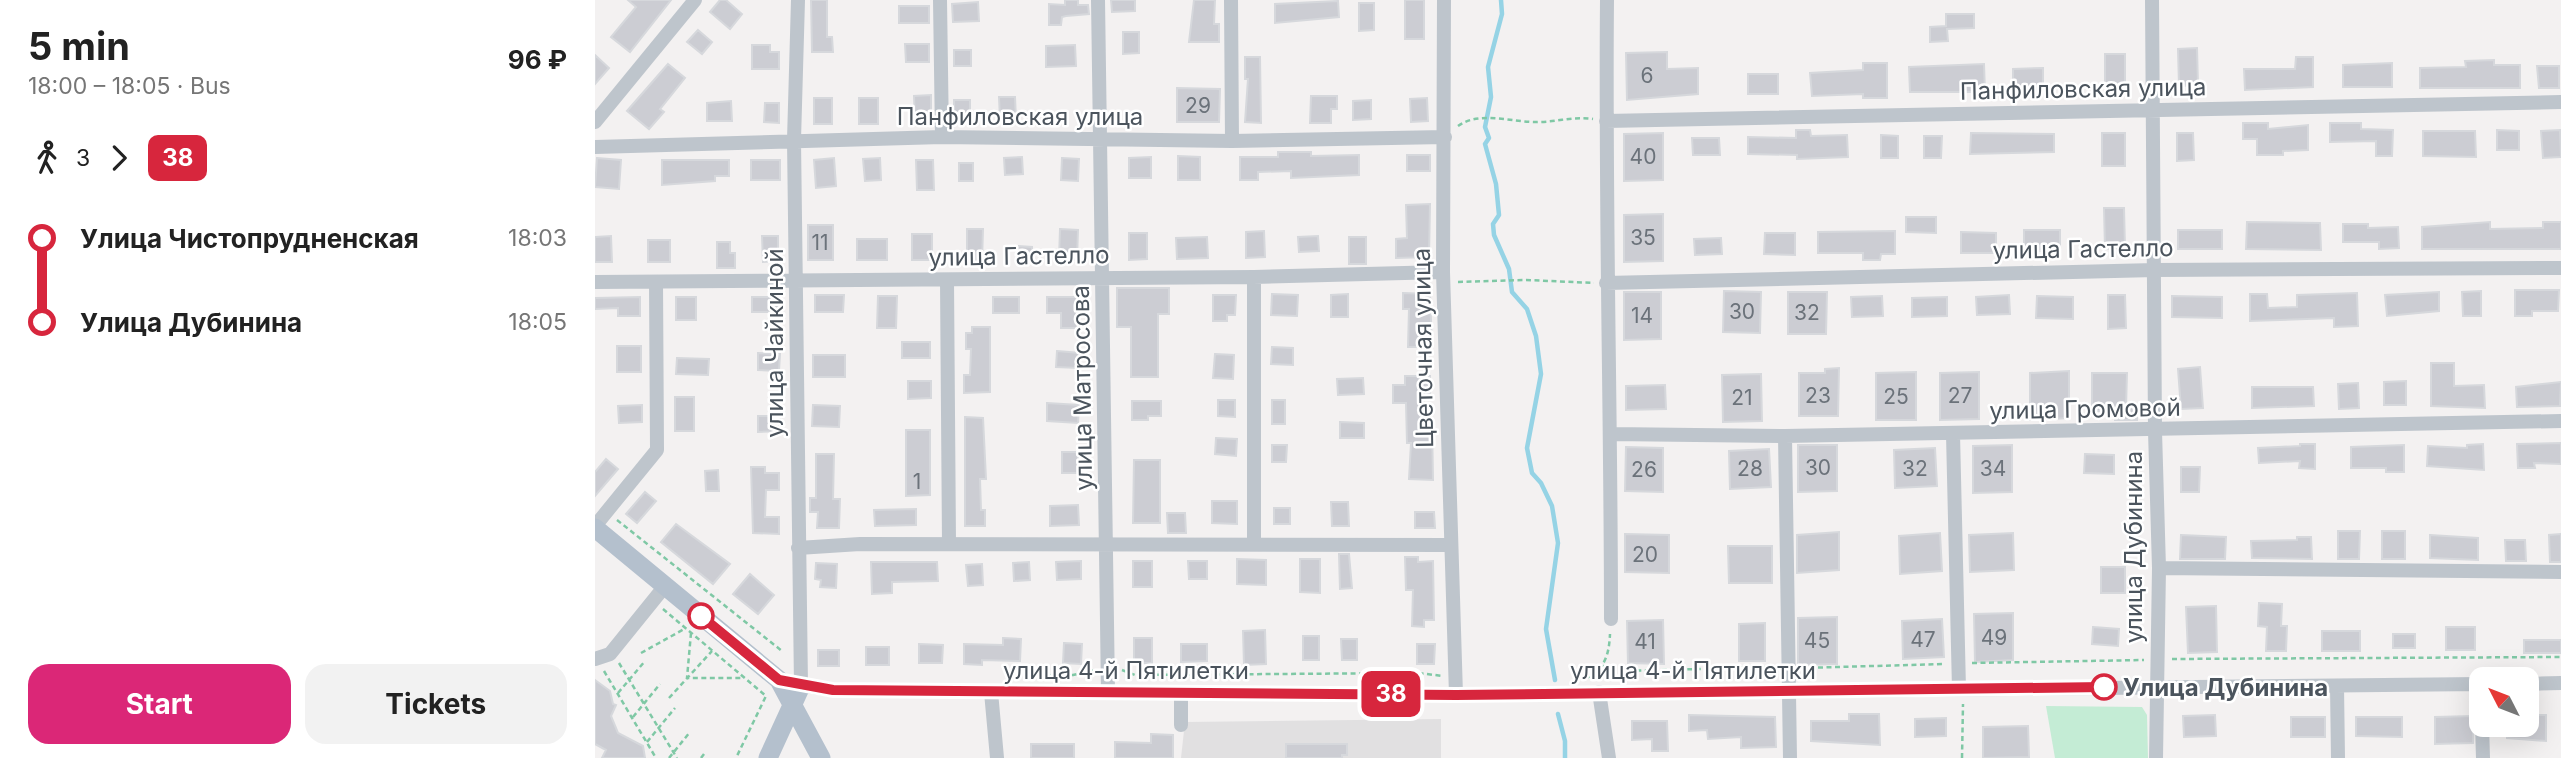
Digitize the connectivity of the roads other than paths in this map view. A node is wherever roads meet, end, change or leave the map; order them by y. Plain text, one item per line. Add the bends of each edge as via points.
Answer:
1 (695, 0) edge
2 (797, 0) edge
3 (940, 0) edge
4 (1098, 0) edge
5 (1231, 0) edge
6 (1444, 0) edge
7 (1607, 0) edge
8 (2152, 0) edge
9 (2561, 102) edge
10 (2153, 110) junction
11 (1606, 121) junction
12 (595, 122) edge
13 (942, 137) junction
14 (1445, 137) junction
15 (1101, 139) junction
16 (794, 140) junction
17 (1232, 141) junction
18 (595, 147) edge
19 (2561, 268) edge
20 (2155, 270) junction
21 (1103, 277) junction
22 (1254, 277) junction
23 (1444, 277) junction
24 (947, 281) junction
25 (595, 282) edge
26 (656, 282) junction
27 (797, 282) junction
28 (1606, 283) junction
29 (2561, 421) edge
30 (2155, 431) junction
31 (1611, 434) junction
32 (1953, 434) junction
33 (1785, 436) junction
34 (595, 527) edge
35 (1106, 542) junction
36 (1254, 543) junction
37 (949, 544) junction
38 (1451, 545) junction
39 (798, 548) junction
40 (2159, 568) junction
41 (2561, 572) edge
42 (659, 593) junction
43 (1611, 619) road end
44 (597, 662) edge
45 (779, 680) junction
46 (2561, 683) edge
47 (2469, 684) edge
48 (2539, 684) edge
49 (801, 686) junction
50 (2337, 686) junction
51 (2155, 687) junction
52 (992, 692) junction
53 (1108, 692) junction
54 (1599, 692) junction
55 (1181, 693) junction
56 (1788, 693) junction
57 (1456, 695) junction
58 (1961, 695) junction
59 (792, 706) junction
60 (1181, 725) dead end
61 (2482, 737) edge
62 (768, 758) edge
63 (821, 758) edge
64 (997, 758) edge
65 (1609, 758) edge
66 (1790, 758) edge
67 (2156, 758) edge
68 (2338, 758) edge
69 (2483, 758) edge

1 - 12 street
2 - 16 street, улица Чайкиной
3 - 13 street
4 - 15 street, улица Матросова
5 - 17 street
6 - 14 street, Цветочная улица
7 - 11 street
8 - 10 street, улица Дубинина
9 - 10 street, Панфиловская улица
10 - 11 street, Панфиловская улица
10 - 20 street, улица Дубинина
11 - 28 street
13 - 15 street, Панфиловская улица
13 - 16 street, Панфиловская улица
14 - 17 street, Панфиловская улица
14 - 23 street, Цветочная улица
15 - 17 street, Панфиловская улица
15 - 21 street, улица Матросова
16 - 18 street, Панфиловская улица
16 - 27 street, улица Чайкиной
19 - 20 street, улица Гастелло
20 - 28 street, улица Гастелло
20 - 30 street, улица Дубинина
21 - 22 street, улица Гастелло
21 - 24 street, улица Гастелло
21 - 35 street, улица Матросова
22 - 23 street, улица Гастелло
22 - 36 street
23 - 38 street, Цветочная улица
24 - 27 street, улица Гастелло
24 - 37 street
25 - 26 street, улица Гастелло
26 - 27 street, улица Гастелло
26 - 34 street via 657,450
27 - 39 street, улица Чайкиной
28 - 31 street
29 - 30 street, улица Громовой
30 - 32 street, улица Громовой
30 - 40 street, улица Дубинина
31 - 33 street, улица Громовой
31 - 43 street
32 - 33 street, улица Громовой
32 - 58 street
33 - 56 street
34 - 42 main road
35 - 36 street
35 - 37 street
35 - 53 street, улица Матросова
36 - 38 street
37 - 39 street
38 - 57 street, Цветочная улица
39 - 49 street, улица Чайкиной
40 - 41 street
40 - 51 street, улица Дубинина
42 - 44 street via 610,654
42 - 45 main road
45 - 49 street, улица 4-й Пятилетки
45 - 59 main road
46 - 48 street
47 - 50 street, улица 4-й Пятилетки
49 - 52 street, улица 4-й Пятилетки
49 - 59 main road
50 - 51 street, улица 4-й Пятилетки
50 - 68 street
51 - 58 street, улица 4-й Пятилетки
51 - 67 street, улица Дубинина
52 - 53 street, улица 4-й Пятилетки
52 - 64 street
53 - 55 street, улица 4-й Пятилетки
54 - 56 street, улица 4-й Пятилетки
54 - 57 street, улица 4-й Пятилетки
54 - 65 street
55 - 57 street, улица 4-й Пятилетки
55 - 60 street
56 - 58 street, улица 4-й Пятилетки
56 - 66 street
59 - 62 main road
59 - 63 main road
61 - 69 street

